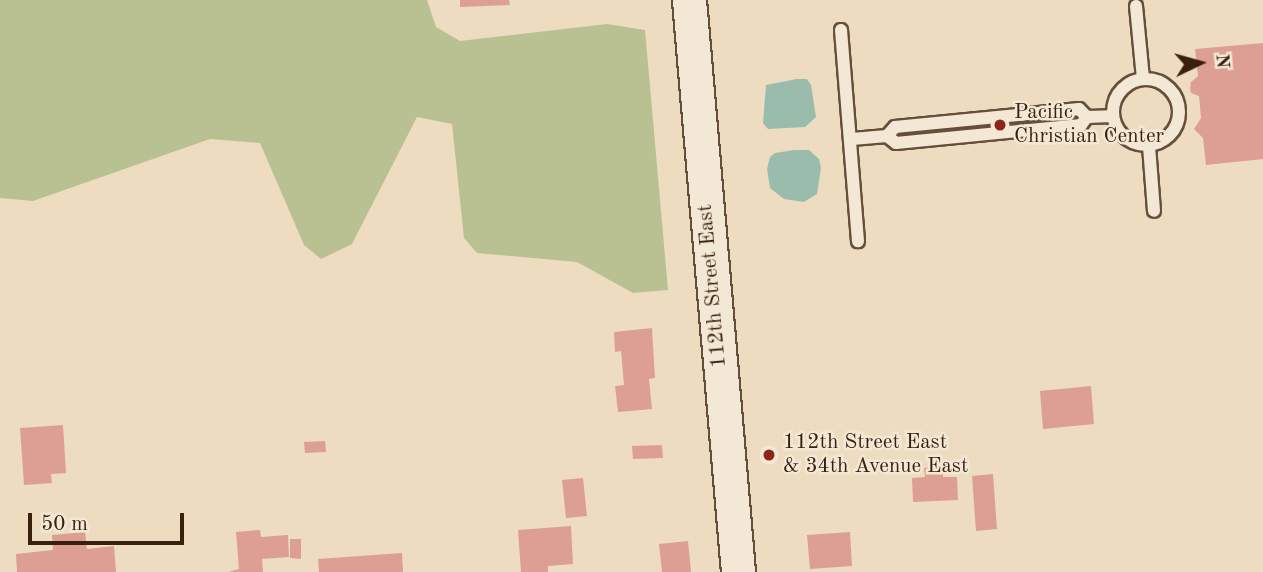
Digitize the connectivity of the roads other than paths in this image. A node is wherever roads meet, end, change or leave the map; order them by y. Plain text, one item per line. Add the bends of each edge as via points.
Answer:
1 (689, 0) edge
2 (1136, 6) dead end
3 (841, 30) dead end
4 (1143, 79) junction
5 (1112, 116) junction
6 (852, 139) junction
7 (1149, 146) junction
8 (1154, 211) dead end
9 (858, 241) dead end
10 (738, 572) edge

1 - 10 main road, 112th Street East
2 - 4 lane
3 - 6 lane
4 - 5 lane via 1117,95
4 - 7 lane via 1163,83 1180,109 1168,138
5 - 6 lane via 1087,117 1081,125 909,142 896,143 887,136
5 - 7 lane via 1128,141
6 - 9 lane
7 - 8 lane

